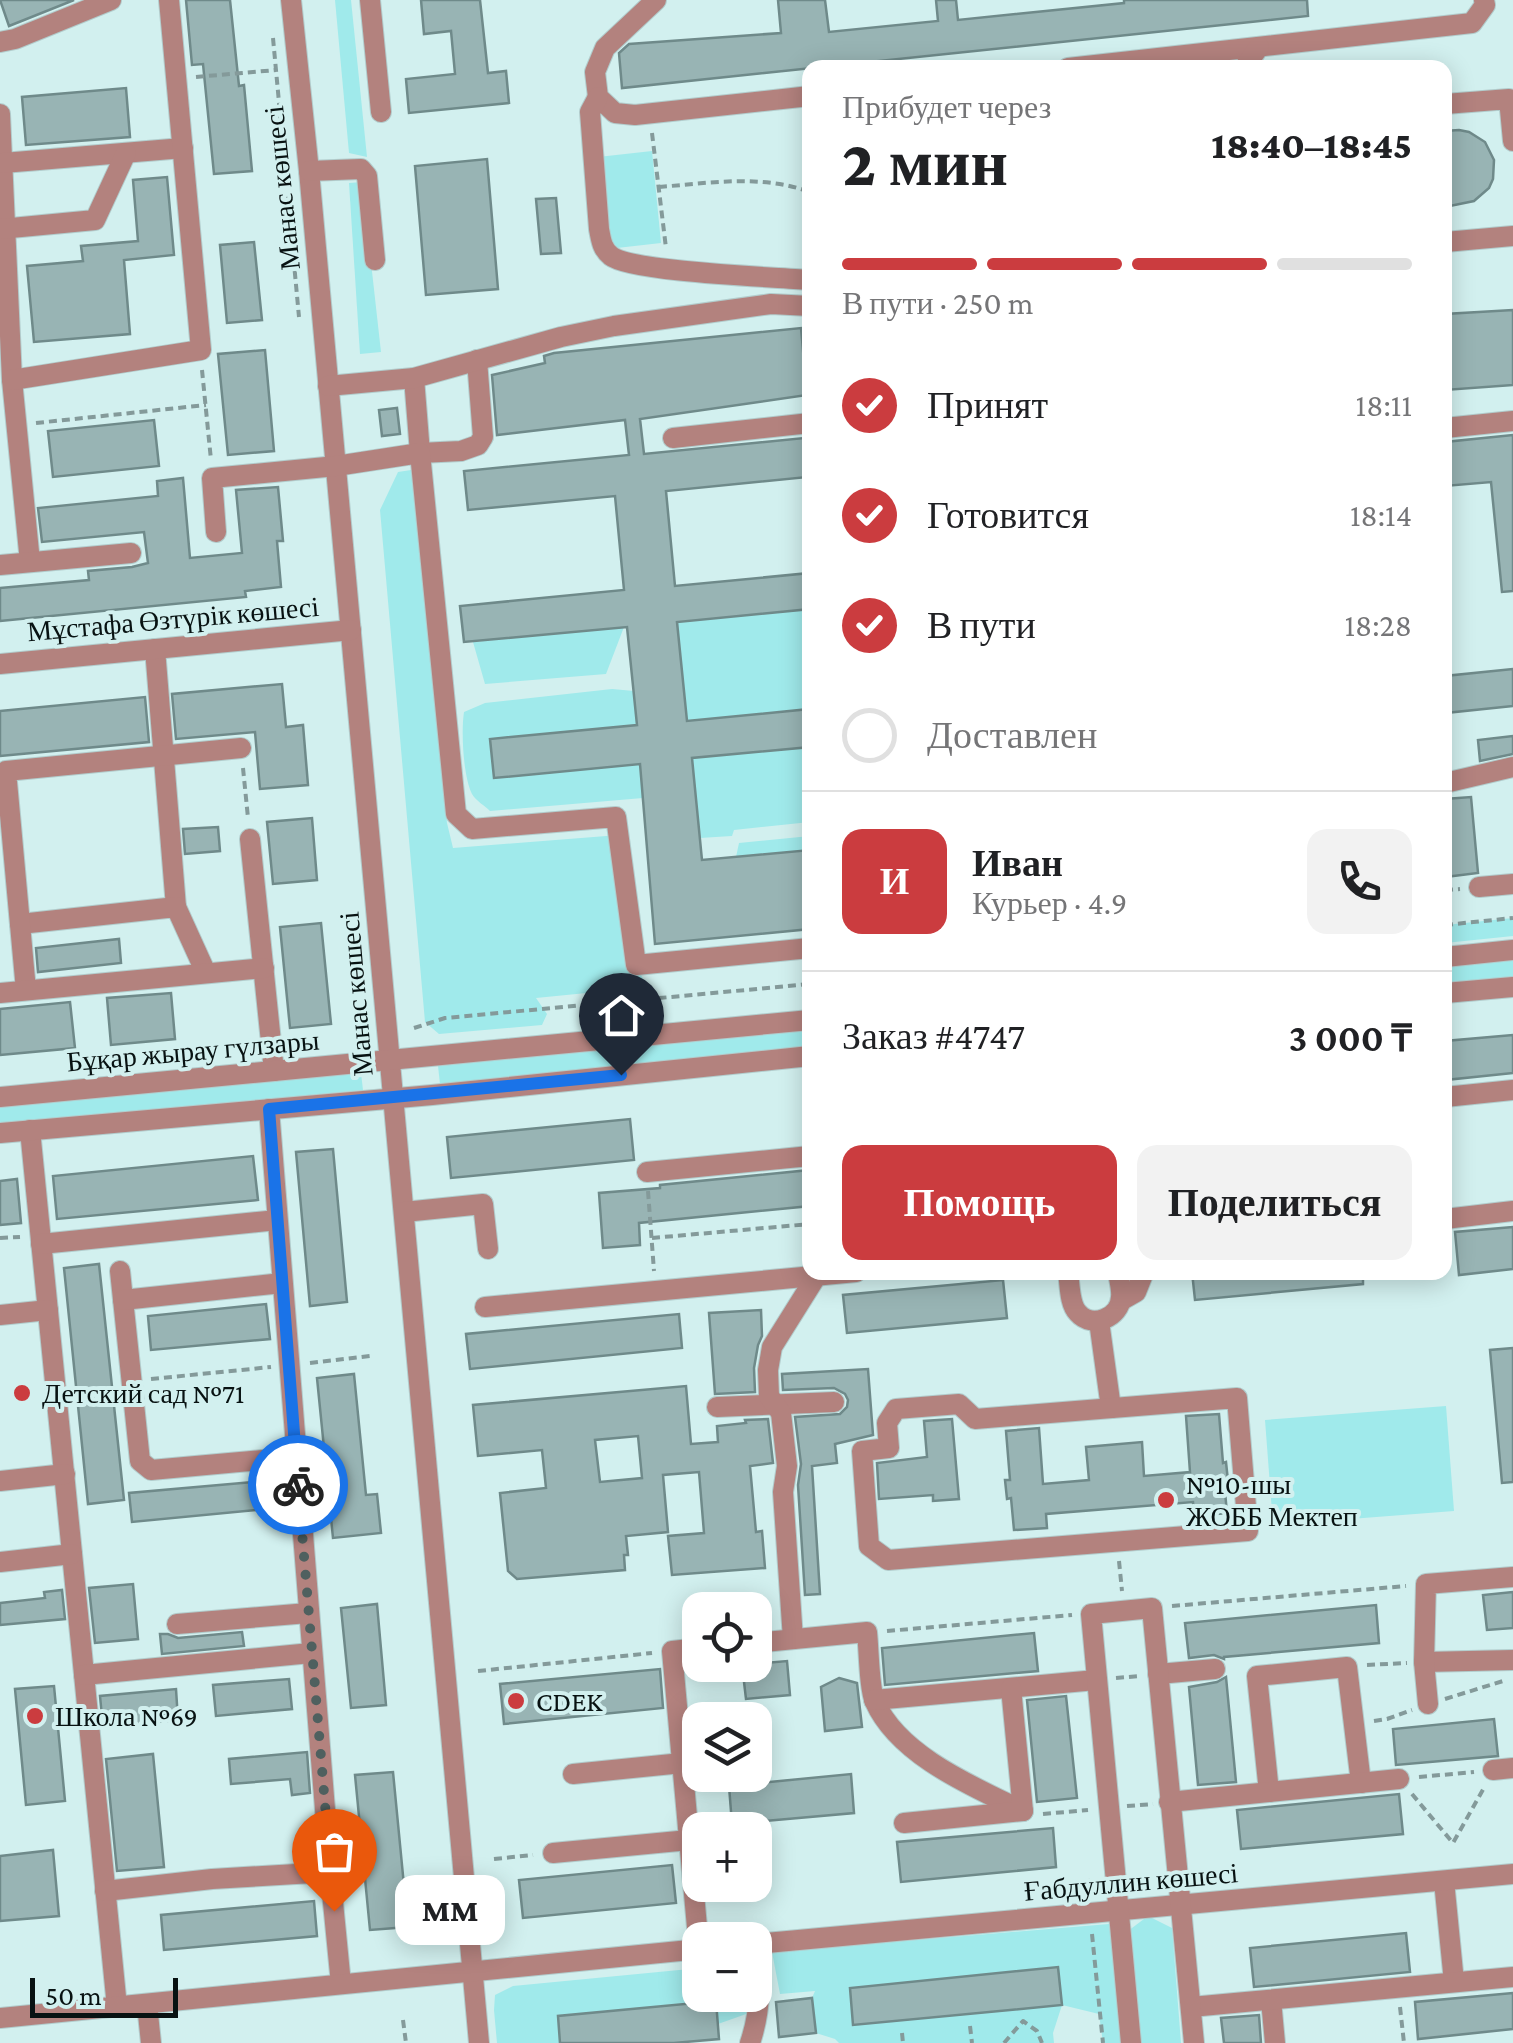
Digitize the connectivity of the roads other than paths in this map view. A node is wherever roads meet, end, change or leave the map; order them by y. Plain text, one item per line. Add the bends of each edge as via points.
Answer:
1 (111, 0) edge
2 (169, 0) edge
3 (291, 0) edge
4 (370, 0) edge
5 (656, 0) edge
6 (1484, 0) edge
7 (0, 42) edge
8 (1258, 46) junction
9 (1137, 60) edge
10 (1249, 60) edge
11 (598, 97) junction
12 (802, 97) edge
13 (1452, 103) edge
14 (381, 112) dead end
15 (0, 114) edge
16 (1513, 142) edge
17 (183, 148) junction
18 (126, 152) junction
19 (3, 163) junction
20 (309, 171) junction
21 (3, 228) edge
22 (1513, 236) edge
23 (1452, 241) edge
24 (375, 260) dead end
25 (802, 279) edge
26 (802, 306) edge
27 (477, 360) junction
28 (414, 378) junction
29 (12, 380) junction
30 (328, 386) junction
31 (1513, 421) edge
32 (802, 424) edge
33 (1452, 427) edge
34 (673, 438) dead end
35 (420, 453) junction
36 (336, 466) junction
37 (216, 532) dead end
38 (131, 553) dead end
39 (30, 562) junction
40 (0, 564) edge
41 (351, 630) junction
42 (155, 649) junction
43 (0, 664) edge
44 (241, 748) road end
45 (164, 756) junction
46 (1513, 767) edge
47 (1452, 781) edge
48 (250, 839) road end
49 (1513, 884) edge
50 (1479, 887) dead end
51 (176, 907) junction
52 (20, 924) junction
53 (802, 949) edge
54 (1513, 950) edge
55 (1452, 956) edge
56 (264, 968) junction
57 (206, 973) junction
58 (1513, 987) edge
59 (26, 990) junction
60 (0, 992) edge
61 (1452, 993) edge
62 (802, 1021) edge
63 (802, 1057) edge
64 (390, 1061) junction
65 (274, 1071) junction
66 (1513, 1090) edge
67 (1452, 1096) edge
68 (0, 1097) edge
69 (393, 1098) junction
70 (269, 1109) junction
71 (30, 1130) junction
72 (0, 1133) edge
73 (802, 1157) edge
74 (647, 1172) road end
75 (1513, 1211) edge
76 (404, 1212) junction
77 (1452, 1217) edge
78 (277, 1220) junction
79 (42, 1244) junction
80 (488, 1249) dead end
81 (120, 1271) dead end
82 (802, 1276) edge
83 (814, 1280) edge
84 (1069, 1280) edge
85 (1119, 1280) edge
86 (1141, 1280) edge
87 (282, 1283) junction
88 (123, 1300) junction
89 (1122, 1300) junction
90 (486, 1307) dead end
91 (48, 1310) junction
92 (0, 1315) edge
93 (1099, 1321) junction
94 (834, 1402) dead end
95 (775, 1404) junction
96 (716, 1407) dead end
97 (1111, 1408) junction
98 (296, 1457) junction
99 (65, 1474) junction
100 (0, 1480) edge
101 (72, 1554) junction
102 (0, 1562) edge
103 (1513, 1577) edge
104 (308, 1613) junction
105 (177, 1624) dead end
106 (793, 1639) junction
107 (772, 1641) edge
108 (682, 1650) edge
109 (311, 1652) junction
110 (1513, 1660) edge
111 (1424, 1662) junction
112 (1215, 1669) dead end
113 (1158, 1674) junction
114 (84, 1675) junction
115 (1096, 1680) junction
116 (1012, 1688) junction
117 (874, 1700) junction
118 (1428, 1704) dead end
119 (682, 1764) joint
120 (574, 1774) dead end
121 (1399, 1779) road end
122 (1361, 1783) junction
123 (1269, 1792) junction
124 (1169, 1802) junction
125 (1023, 1811) junction
126 (904, 1823) dead end
127 (682, 1841) edge
128 (553, 1853) road end
129 (330, 1872) junction
130 (1513, 1874) edge
131 (1444, 1880) junction
132 (106, 1890) junction
133 (1180, 1905) junction
134 (1118, 1910) junction
135 (772, 1943) edge
136 (682, 1951) edge
137 (472, 1971) junction
138 (1513, 1977) edge
139 (1454, 1982) junction
140 (340, 1984) junction
141 (1271, 2000) junction
142 (147, 2004) junction
143 (116, 2007) junction
144 (1191, 2008) junction
145 (759, 2012) edge
146 (0, 2018) edge
147 (151, 2043) edge
148 (479, 2043) edge
149 (750, 2043) edge
150 (1131, 2043) edge
151 (1194, 2043) edge
152 (1275, 2043) edge

1 - 7 street
2 - 17 street
3 - 20 street, Манас көшесі
4 - 14 street
5 - 11 street via 605,48 594,72
6 - 8 street via 1472,23
8 - 9 street
8 - 10 street
11 - 12 street via 615,112 635,115
11 - 25 street via 590,112 602,246 613,258
13 - 16 street via 1509,99
15 - 19 street
17 - 18 street
17 - 29 street via 200,350
18 - 19 street
18 - 21 street via 95,220
19 - 21 street
20 - 24 street via 352,168 367,176
20 - 30 street, Манас көшесі
21 - 29 street
22 - 23 street
26 - 27 street via 614,326
27 - 28 street
27 - 35 street via 483,437 461,451
28 - 30 street
28 - 35 street
29 - 39 street
30 - 36 street, Манас көшесі
31 - 33 street
32 - 34 street
35 - 36 street
35 - 53 street via 456,814 472,829 616,817 636,965
36 - 37 street via 212,478
36 - 41 street, Манас көшесі
38 - 39 street
39 - 40 street
41 - 42 street, Мұстафа Өзтүрік көшесі
41 - 64 street, Манас көшесі
42 - 43 street, Мұстафа Өзтүрік көшесі
42 - 45 street
44 - 45 street
45 - 51 street
45 - 52 street via 6,770
46 - 47 street
48 - 56 street
49 - 50 street
51 - 52 street
51 - 57 street
52 - 59 street
54 - 55 street
56 - 57 street
56 - 65 street
57 - 59 street
58 - 61 street
59 - 60 street
62 - 64 street, Бұқар жырау гүлзары
63 - 69 street
64 - 65 street, Бұқар жырау гүлзары
64 - 69 street, Манас көшесі
65 - 68 street, Бұқар жырау гүлзары
66 - 67 street
69 - 70 street
69 - 76 street, Манас көшесі
70 - 71 street
70 - 78 street
71 - 72 street
71 - 79 street
73 - 74 street
75 - 77 street
76 - 80 street via 483,1204
76 - 137 street, Манас көшесі
78 - 79 street
78 - 87 street
79 - 91 street
81 - 88 street
82 - 90 street
83 - 95 street via 772,1348 768,1382
84 - 93 street via 1079,1315
85 - 89 street
86 - 89 street
87 - 88 street
87 - 98 street
88 - 98 street via 140,1461 151,1470
89 - 93 street
91 - 92 street
91 - 99 street
93 - 97 street
94 - 95 street
95 - 96 street
95 - 106 street via 787,1466
97 - 97 street via 975,1419 959,1404 896,1409 887,1423 888,1448 862,1451 868,1546 888,1560 1248,1531 1237,1398
98 - 104 street
99 - 100 street
99 - 101 street
101 - 102 street
101 - 114 street
103 - 111 street via 1426,1584
104 - 105 street
104 - 109 street
106 - 107 street
106 - 117 street via 867,1632
108 - 119 street via 672,1651
109 - 114 street
109 - 129 street
110 - 111 street
111 - 118 street
112 - 113 street
113 - 115 street via 1152,1608 1124,1610 1091,1614
113 - 124 street
114 - 132 street
115 - 116 street
115 - 134 street
116 - 117 street
116 - 125 street
117 - 125 street via 896,1732 944,1772
119 - 120 street
121 - 122 street
122 - 123 street
122 - 123 street via 1347,1667 1257,1676
123 - 124 street
124 - 133 street
125 - 126 street
127 - 128 street
129 - 132 street
129 - 140 street
130 - 131 street, Ғабдуллин көшесі
131 - 133 street, Ғабдуллин көшесі
131 - 139 street
132 - 143 street
133 - 134 street, Ғабдуллин көшесі
133 - 144 street
134 - 135 street, Ғабдуллин көшесі
134 - 150 street
136 - 137 street
137 - 140 street
137 - 148 street, Манас көшесі
138 - 139 street
139 - 141 street
140 - 142 street
141 - 144 street
141 - 152 street
142 - 143 street
142 - 147 street
143 - 146 street
144 - 151 street
145 - 149 street

